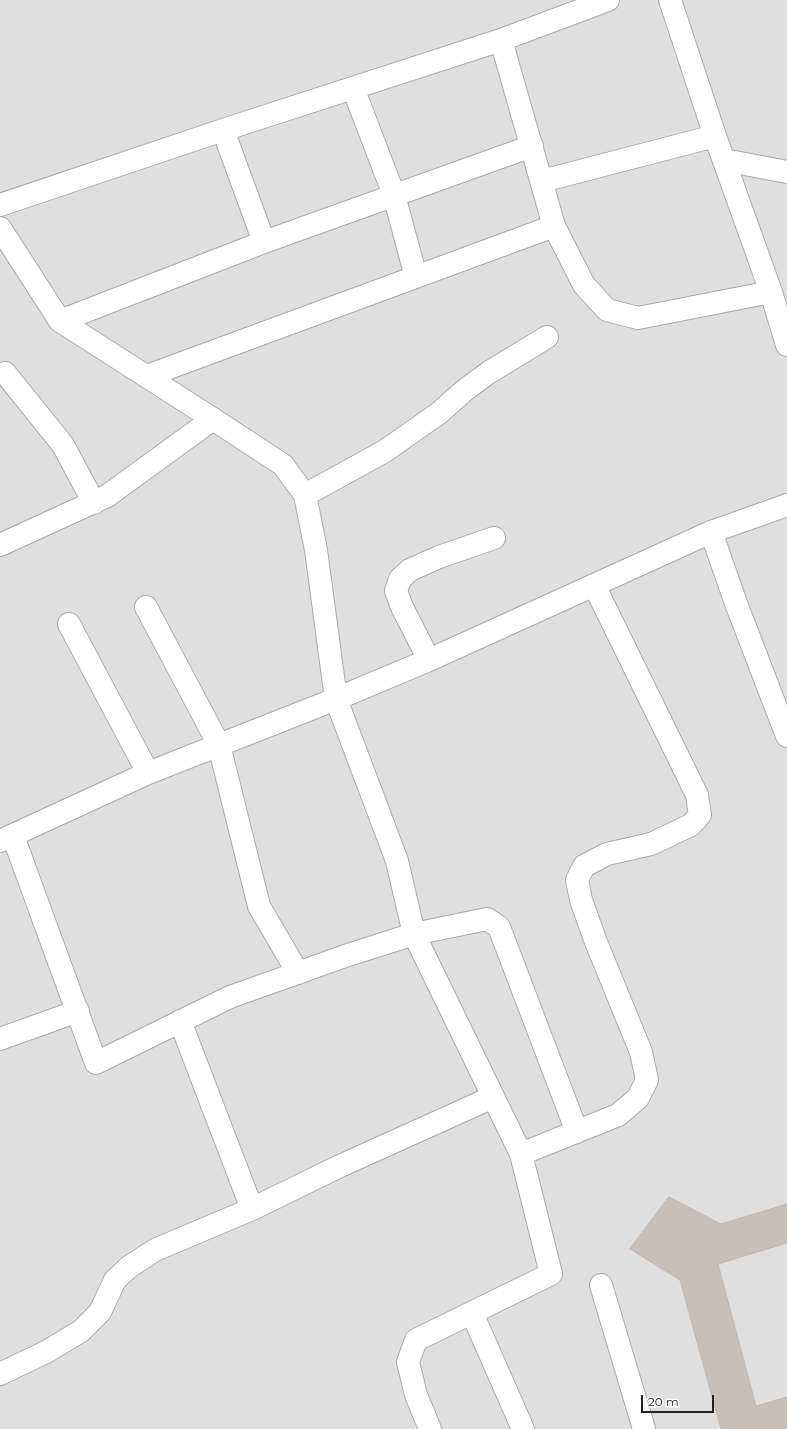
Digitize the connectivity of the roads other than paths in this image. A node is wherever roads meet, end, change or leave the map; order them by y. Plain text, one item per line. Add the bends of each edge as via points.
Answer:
1 (608, 0) edge
2 (670, 0) edge
3 (501, 40) junction
4 (353, 88) junction
5 (223, 130) junction
6 (715, 136) junction
7 (532, 146) junction
8 (724, 160) junction
9 (787, 172) edge
10 (542, 181) junction
11 (394, 195) junction
12 (0, 205) edge
13 (554, 226) junction
14 (0, 228) edge
15 (264, 242) junction
16 (416, 277) junction
17 (771, 292) junction
18 (60, 321) junction
19 (547, 337) dead end
20 (787, 345) edge
21 (6, 373) dead end
22 (147, 376) junction
23 (213, 419) junction
24 (305, 495) junction
25 (94, 503) junction
26 (787, 505) edge
27 (711, 532) junction
28 (494, 538) dead end
29 (0, 545) edge
30 (594, 585) junction
31 (146, 607) dead end
32 (69, 624) dead end
33 (429, 660) junction
34 (336, 699) junction
35 (787, 736) edge
36 (219, 745) junction
37 (148, 773) junction
38 (6, 839) edge
39 (414, 934) junction
40 (298, 973) junction
41 (78, 1011) junction
42 (180, 1021) junction
43 (0, 1039) edge
44 (493, 1097) junction
45 (577, 1132) junction
46 (521, 1154) junction
47 (252, 1209) junction
48 (601, 1285) dead end
49 (472, 1313) junction
50 (0, 1374) edge
51 (430, 1429) edge
52 (523, 1429) edge
53 (644, 1429) edge

1 - 3 street
2 - 6 street
3 - 4 street
3 - 7 street
4 - 5 street
4 - 11 street
5 - 12 street
5 - 15 street
6 - 8 street
6 - 10 street
7 - 10 street
7 - 11 street
8 - 9 street
8 - 17 street
10 - 13 street
11 - 15 street
11 - 16 street
13 - 16 street
13 - 17 street via 584,285 607,310 638,318
14 - 18 street
15 - 18 street
16 - 22 street
17 - 20 street
18 - 22 street
19 - 24 street via 488,373 439,413 385,451
21 - 25 street via 63,445
22 - 23 street
23 - 24 street via 283,465
23 - 25 street
24 - 34 street via 316,550
25 - 29 street
26 - 27 street
27 - 30 street
27 - 35 street
28 - 33 street via 439,557 410,570 400,579 396,592
30 - 33 street
30 - 45 street via 697,795 700,815 691,825 651,844 607,854 584,866 577,880 581,900 596,942 641,1052 647,1080 638,1098 618,1115
31 - 36 street
32 - 37 street
33 - 34 street
34 - 36 street
34 - 39 street via 397,861
36 - 37 street
36 - 40 street via 259,906
37 - 38 street
38 - 41 street
39 - 40 street
39 - 44 street
39 - 45 street via 487,919 499,927
40 - 42 street via 230,996
41 - 42 street via 96,1063
41 - 43 street
42 - 47 street
44 - 46 street
44 - 47 street
45 - 46 street
46 - 49 street via 551,1274
47 - 50 street via 155,1250 128,1267 115,1280 100,1312 81,1331 46,1352
48 - 53 street
49 - 51 street via 416,1340 408,1362 416,1395
49 - 52 street

